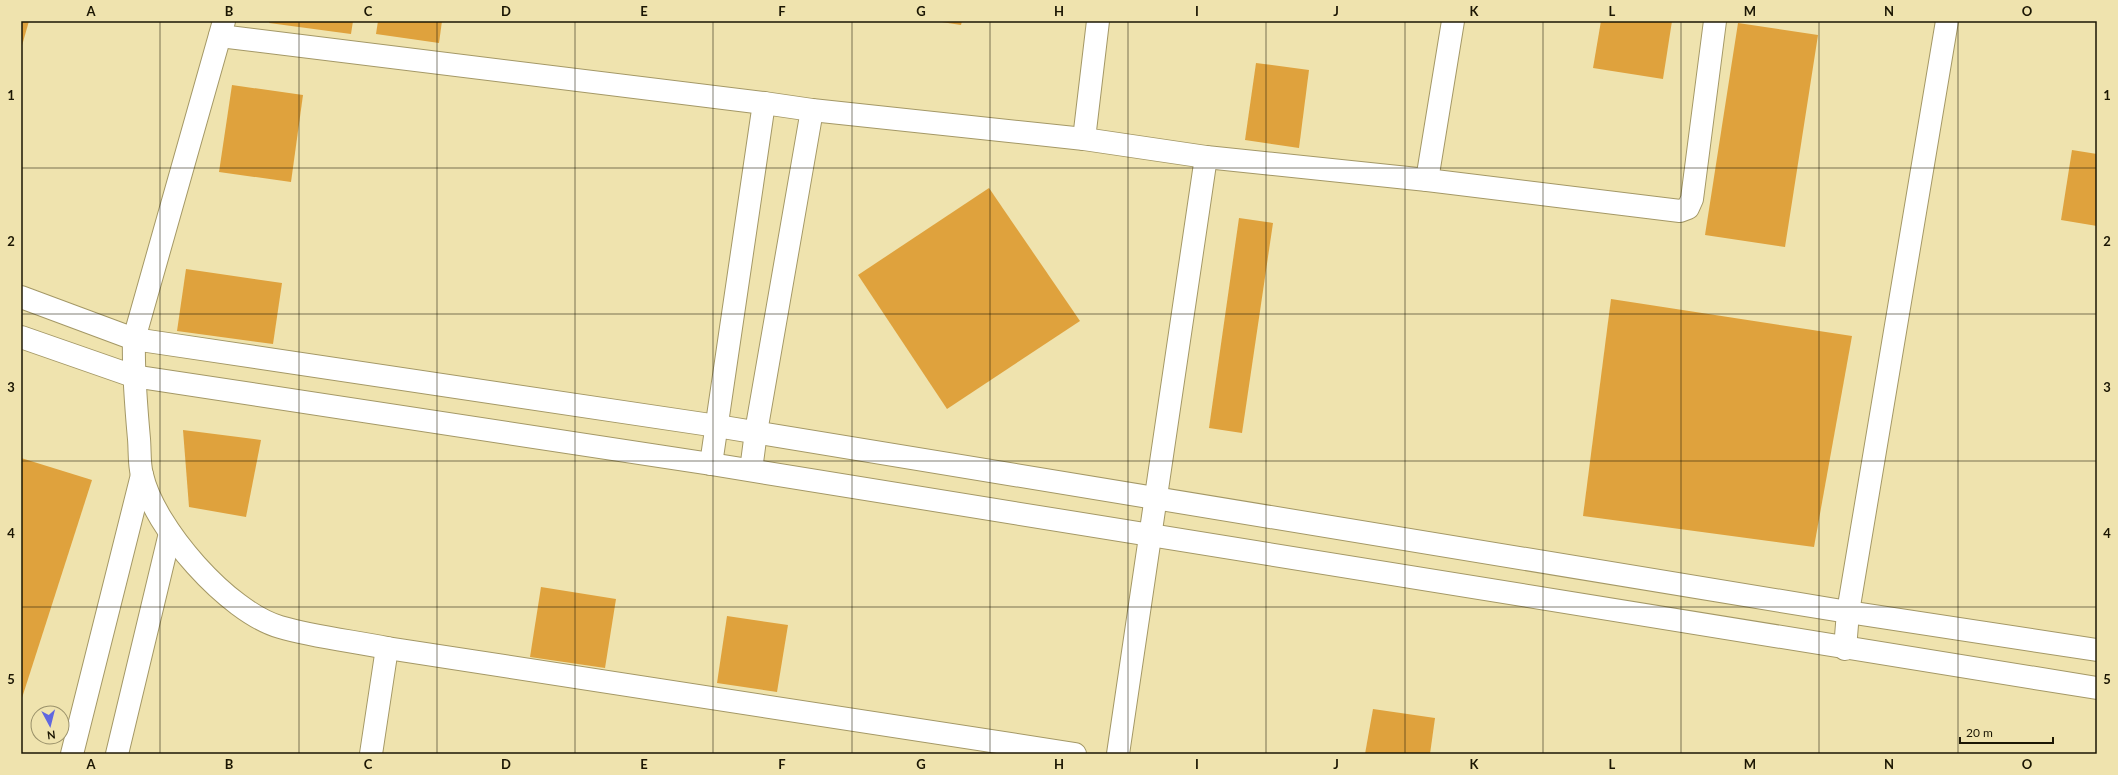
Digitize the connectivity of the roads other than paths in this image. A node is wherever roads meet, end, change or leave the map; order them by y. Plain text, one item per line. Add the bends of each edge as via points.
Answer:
1 (1098, 21) edge
2 (1453, 21) edge
3 (1715, 21) edge
4 (1947, 21) edge
5 (222, 28) edge
6 (764, 103) junction
7 (812, 110) junction
8 (1084, 139) junction
9 (1206, 158) junction
10 (1427, 180) junction
11 (21, 297) edge
12 (21, 337) edge
13 (134, 340) junction
14 (133, 376) junction
15 (718, 426) junction
16 (756, 432) junction
17 (711, 464) junction
18 (751, 470) junction
19 (142, 475) junction
20 (1156, 498) junction
21 (170, 533) junction
22 (1151, 537) junction
23 (1848, 612) junction
24 (387, 648) junction
25 (1845, 649) junction
26 (2097, 650) edge
27 (2097, 688) edge
28 (72, 754) edge
29 (117, 754) edge
30 (370, 754) edge
31 (1075, 754) edge
32 (1118, 754) edge

1 - 8 street
2 - 10 street
3 - 10 street via 1692,199 1688,208 1680,211
4 - 23 street
5 - 6 street
5 - 13 street
6 - 7 street
6 - 15 street
7 - 8 street
7 - 16 street
8 - 9 street
9 - 10 street
9 - 20 street
11 - 13 street
12 - 14 street
13 - 14 street
13 - 15 street
14 - 17 street
14 - 19 street
15 - 16 street
15 - 17 street
16 - 18 street
16 - 20 street
17 - 18 street
18 - 22 street
19 - 21 street via 154,506
19 - 28 street
20 - 22 street
20 - 23 street
21 - 24 street via 202,572 249,611 279,627
21 - 29 street
22 - 25 street
22 - 32 street
23 - 25 street
23 - 26 street
24 - 30 street
24 - 31 street
25 - 27 street

